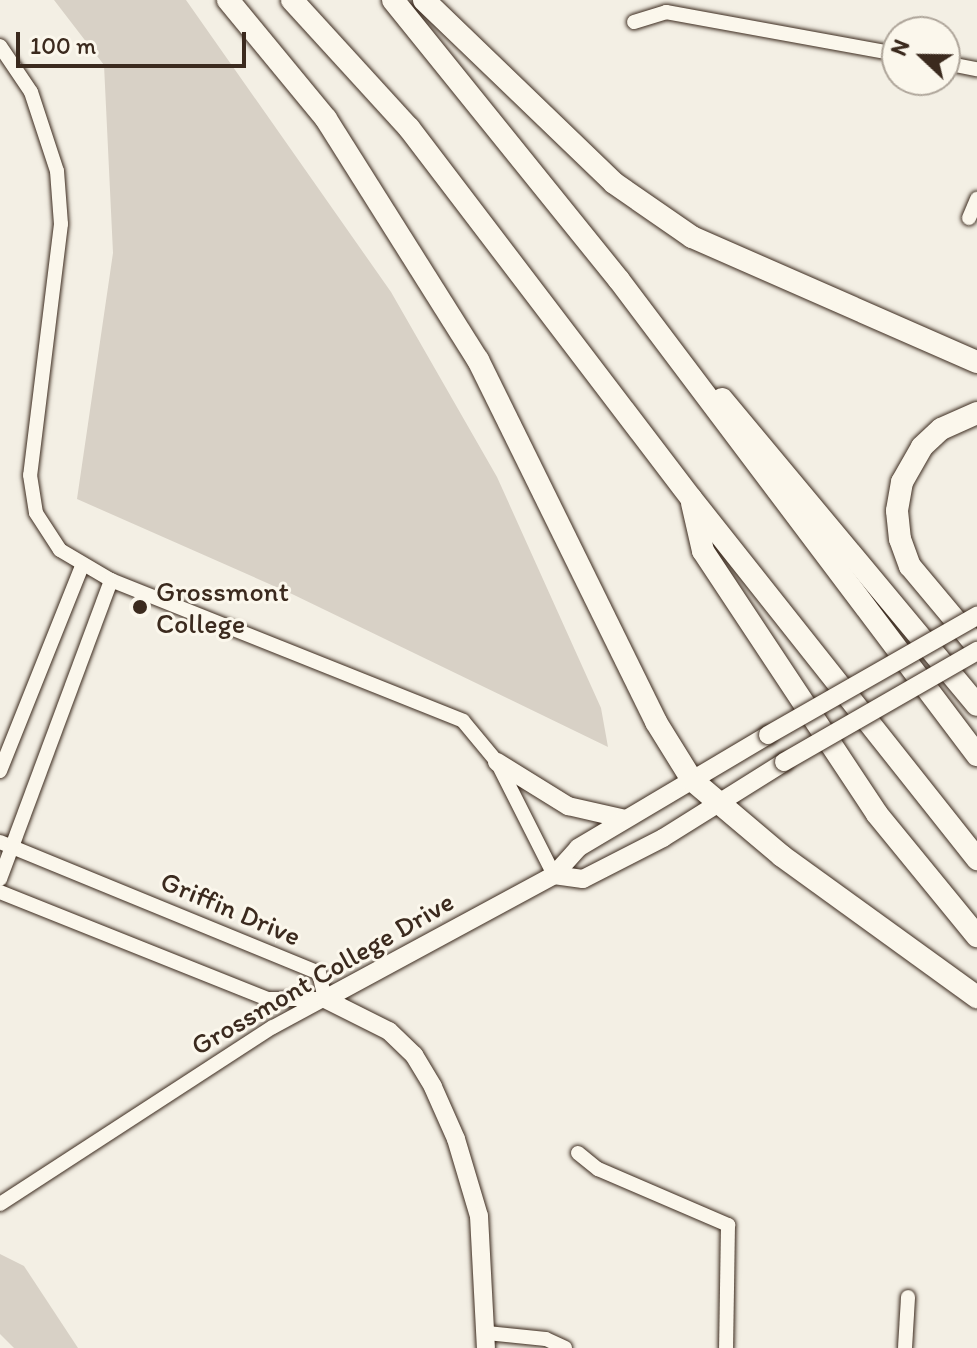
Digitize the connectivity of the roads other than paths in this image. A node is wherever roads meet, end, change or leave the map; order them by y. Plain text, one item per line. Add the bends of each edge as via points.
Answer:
1 (228, 0) edge
2 (292, 0) edge
3 (393, 0) edge
4 (424, 0) edge
5 (634, 22) dead end
6 (0, 46) edge
7 (881, 51) edge
8 (977, 199) edge
9 (969, 218) dead end
10 (646, 317) junction
11 (977, 362) edge
12 (977, 413) edge
13 (691, 498) junction
14 (82, 566) junction
15 (111, 580) junction
16 (977, 616) edge
17 (977, 648) edge
18 (977, 705) edge
19 (977, 755) edge
20 (497, 762) junction
21 (0, 771) edge
22 (692, 780) junction
23 (721, 803) junction
24 (625, 819) junction
25 (5, 844) edge
26 (977, 859) edge
27 (554, 875) junction
28 (0, 879) edge
29 (0, 892) edge
30 (977, 936) edge
31 (977, 997) edge
32 (325, 999) junction
33 (578, 1153) dead end
34 (0, 1204) edge
35 (908, 1297) dead end
36 (486, 1340) edge
37 (565, 1348) edge
38 (726, 1348) edge
39 (905, 1348) edge

1 - 22 highway via 326,119 478,360 656,722
2 - 13 highway via 409,128
3 - 10 highway
4 - 11 highway via 614,183 692,237
5 - 7 street via 666,12
6 - 14 street via 31,92 57,171 61,224 30,475 36,513 60,550
8 - 9 street
10 - 18 highway via 758,438
10 - 19 highway
12 - 17 highway via 941,429 922,447 902,482 897,511 910,566
13 - 26 highway
13 - 30 highway via 711,564 877,814
14 - 15 street
14 - 21 street
15 - 20 street via 431,704 463,721
15 - 25 street
16 - 22 main road, Grossmont College Drive, bridge
17 - 23 main road, Grossmont College Drive, bridge
20 - 24 main road via 568,806
20 - 27 street
22 - 23 highway
22 - 24 main road, Grossmont College Drive
23 - 27 main road, Grossmont College Drive via 583,879
23 - 31 highway via 782,856
24 - 27 main road, Grossmont College Drive via 578,848
25 - 28 street
25 - 32 street, Griffin Drive via 319,973
27 - 32 main road, Grossmont College Drive
29 - 32 street via 268,999
32 - 34 street, Grossmont College Drive via 273,1027
32 - 36 main road via 389,1031 414,1055 433,1087 456,1139 479,1216
33 - 38 street via 598,1169 728,1225
35 - 39 street
36 - 37 street via 546,1339

